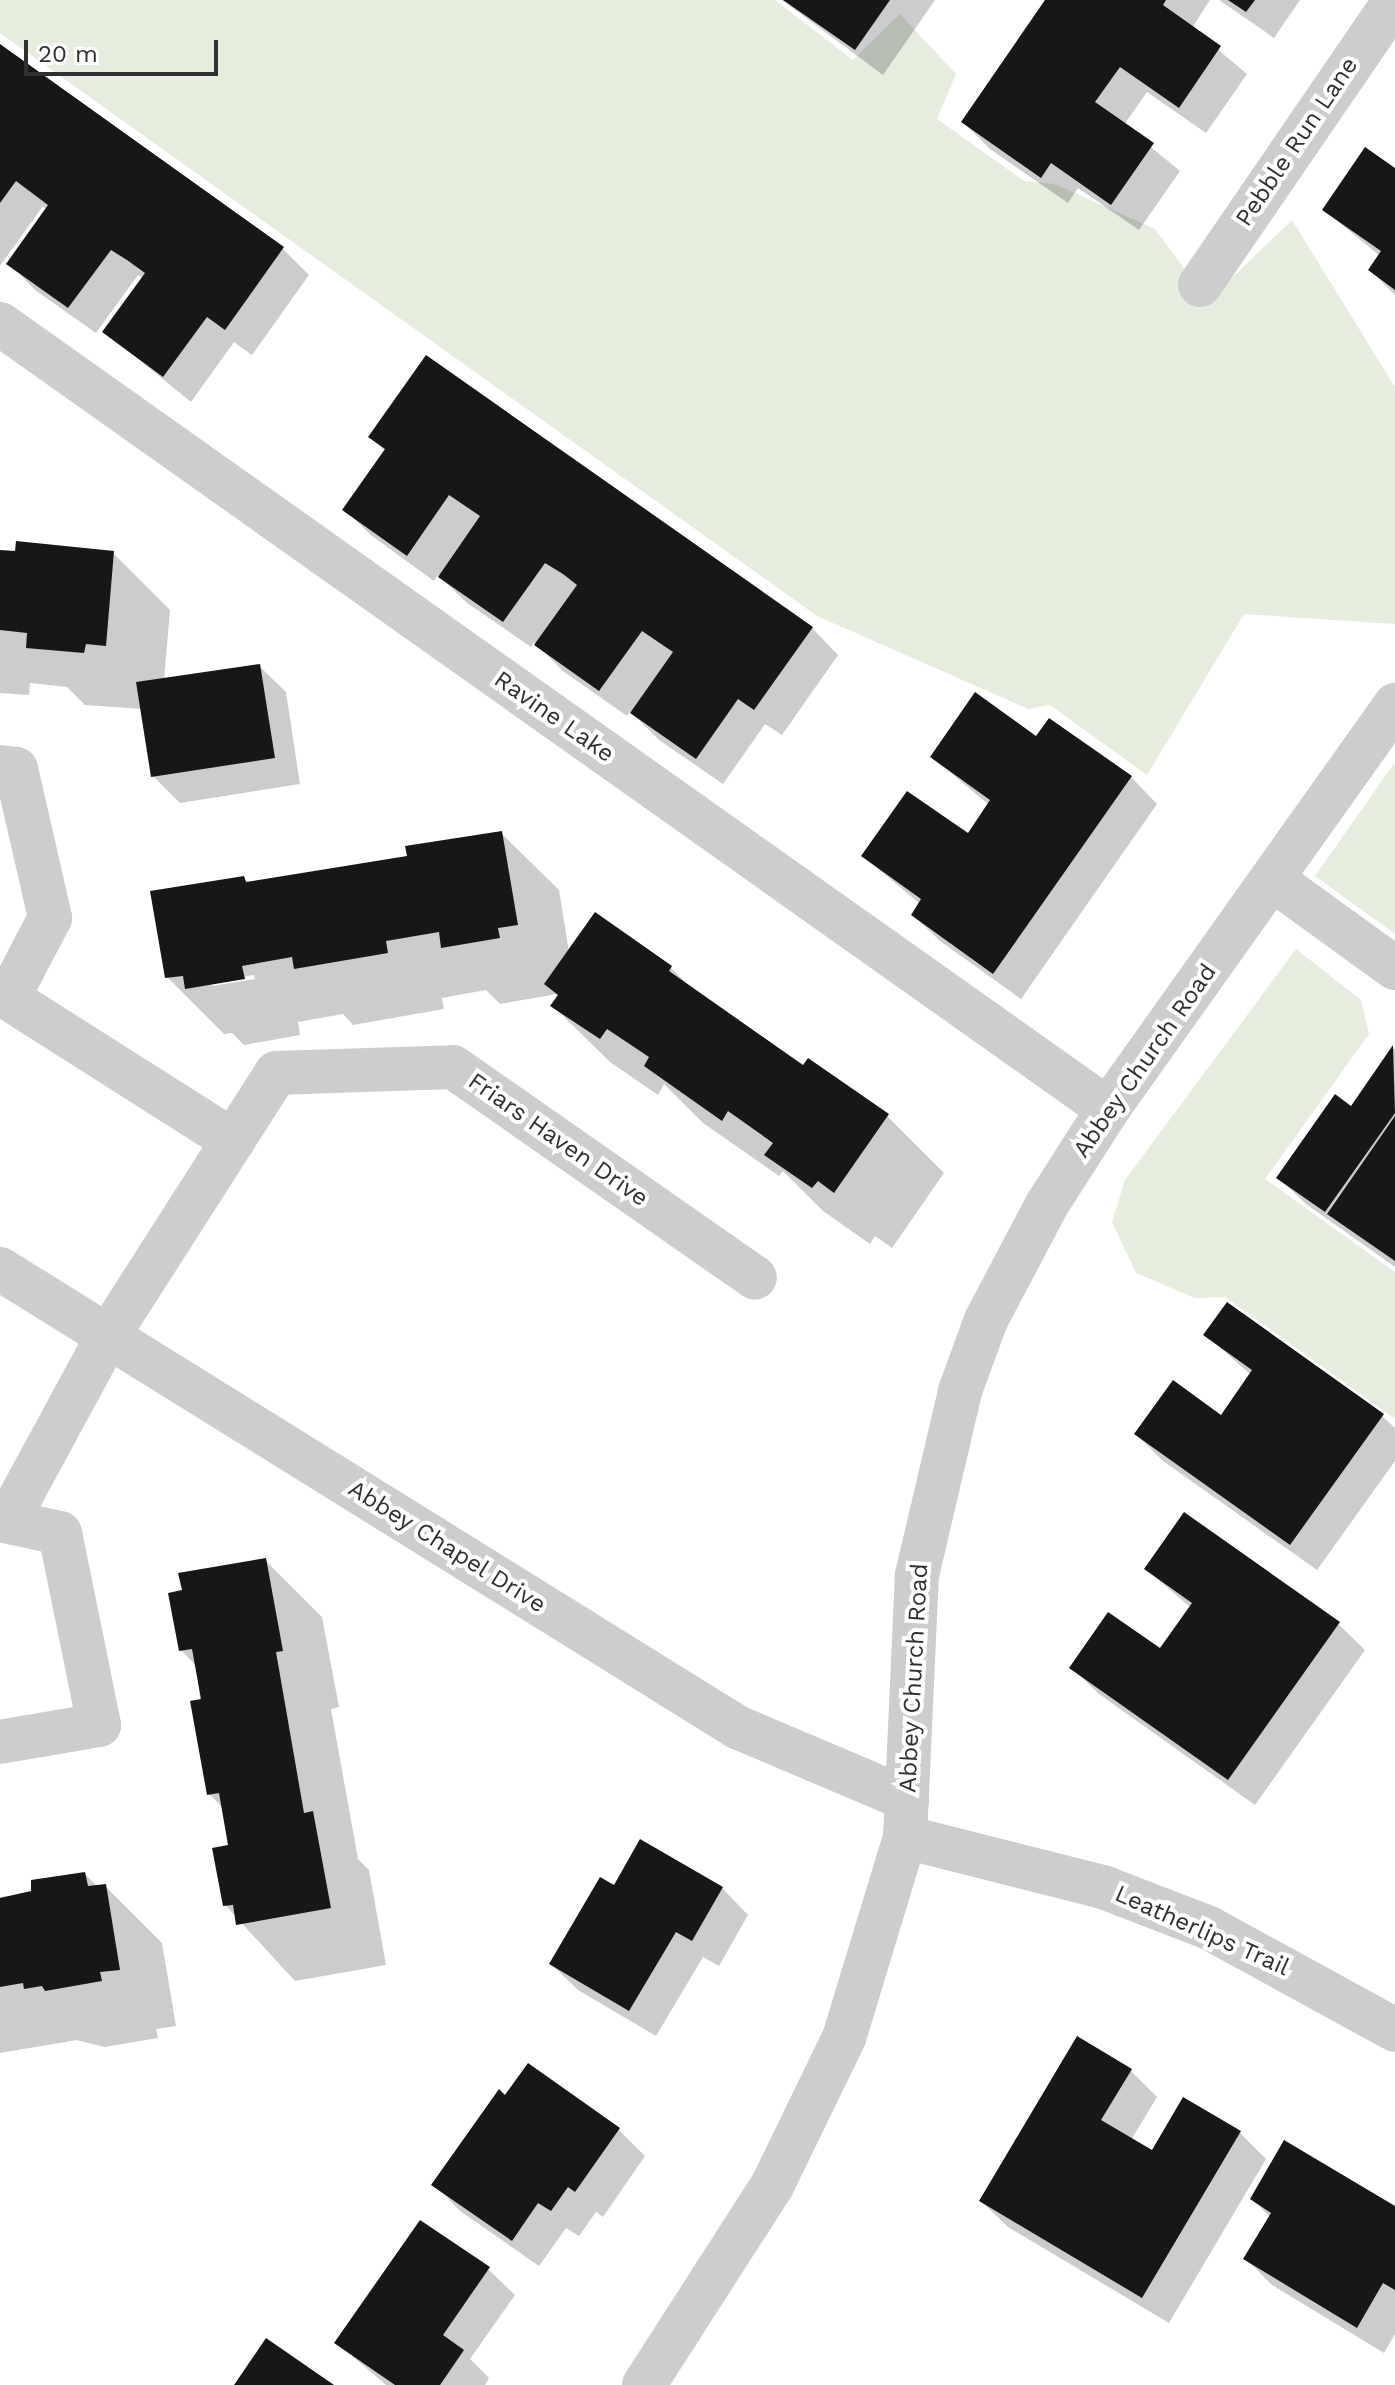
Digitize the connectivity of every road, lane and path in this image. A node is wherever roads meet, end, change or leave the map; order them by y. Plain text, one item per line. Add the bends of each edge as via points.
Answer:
1 (1395, 0) edge
2 (1200, 285) dead end
3 (0, 324) edge
4 (1395, 705) edge
5 (0, 767) edge
6 (1272, 879) junction
7 (1395, 968) edge
8 (4, 995) edge
9 (1108, 1109) junction
10 (233, 1141) junction
11 (0, 1269) edge
12 (755, 1278) dead end
13 (108, 1336) junction
14 (5, 1519) edge
15 (0, 1742) edge
16 (906, 1818) junction
17 (1395, 2030) edge
18 (644, 2385) edge

1 - 2 street, Pebble Run Lane
3 - 9 street, Ravine Lake
4 - 6 street, Abbey Church Road
5 - 8 street via 16,769 50,918
6 - 7 street
6 - 9 street, Abbey Church Road
8 - 10 street
9 - 16 street, Abbey Church Road via 1014,1261 960,1391 917,1575
10 - 12 street, Friars Haven Drive via 276,1073 453,1067
10 - 13 street, Friars Haven Drive
11 - 13 street, Abbey Chapel Drive
13 - 14 street, Friars Haven Drive
13 - 16 street, Abbey Chapel Drive via 737,1727
14 - 15 street via 60,1533 99,1725
16 - 17 street, Leatherlips Trail via 1209,1928
16 - 18 street, Abbey Church Road via 844,2038 804,2126 724,2267

